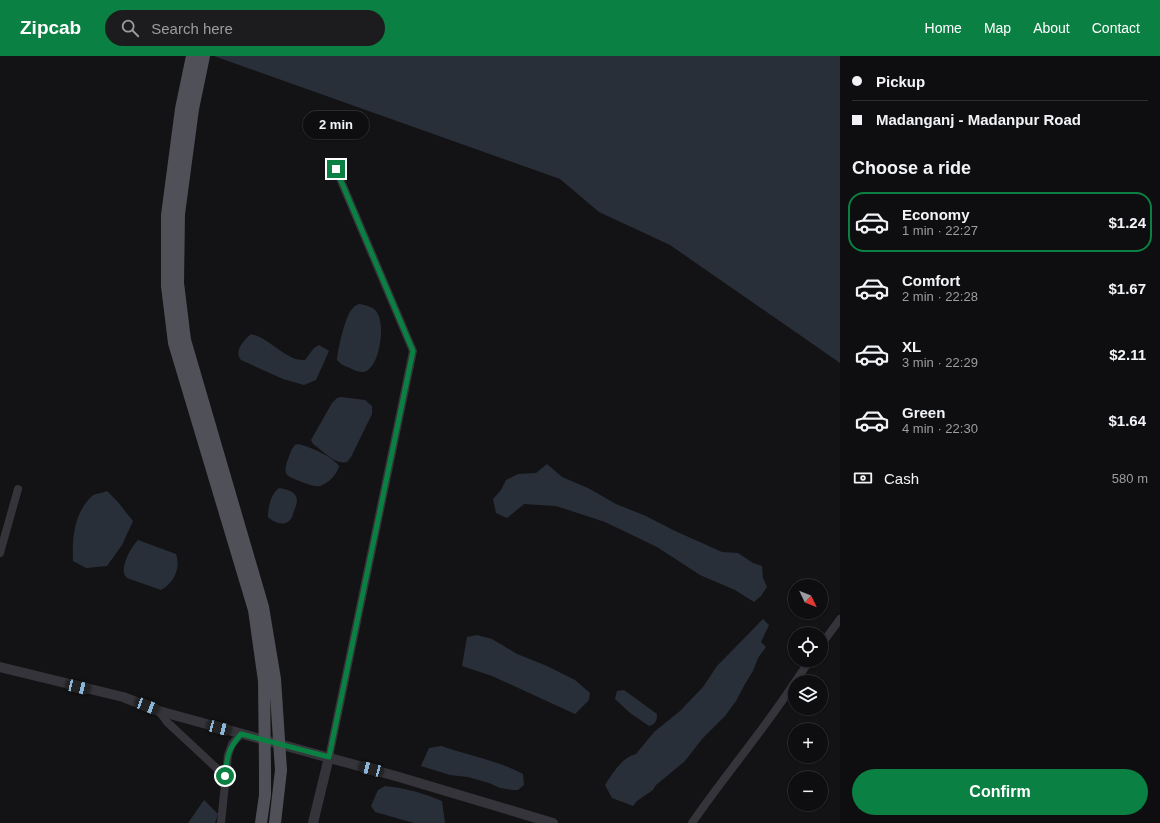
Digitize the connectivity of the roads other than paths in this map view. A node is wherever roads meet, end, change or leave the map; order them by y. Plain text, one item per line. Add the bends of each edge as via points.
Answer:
1 (192, 56) edge
2 (204, 56) edge
3 (336, 169) dead end
4 (18, 489) dead end
5 (0, 554) edge
6 (840, 619) edge
7 (828, 635) edge
8 (0, 667) edge
9 (788, 693) edge
10 (159, 711) junction
11 (241, 734) junction
12 (329, 757) junction
13 (225, 776) junction
14 (221, 823) edge
15 (261, 823) edge
16 (275, 823) edge
17 (313, 823) edge
18 (553, 823) edge
19 (692, 823) edge

1 - 15 main road, bridge via 181,108 167,215 167,286 174,343 254,610 264,681 266,769
2 - 16 main road, bridge via 193,109 179,214 178,283 185,340 263,607 275,679 281,770
3 - 12 street via 413,351
4 - 5 street
6 - 7 street
8 - 10 street via 123,697
9 - 19 street
10 - 11 street
10 - 13 street via 167,722
11 - 12 street
11 - 13 street via 232,744
12 - 17 street
12 - 18 street
13 - 14 street

